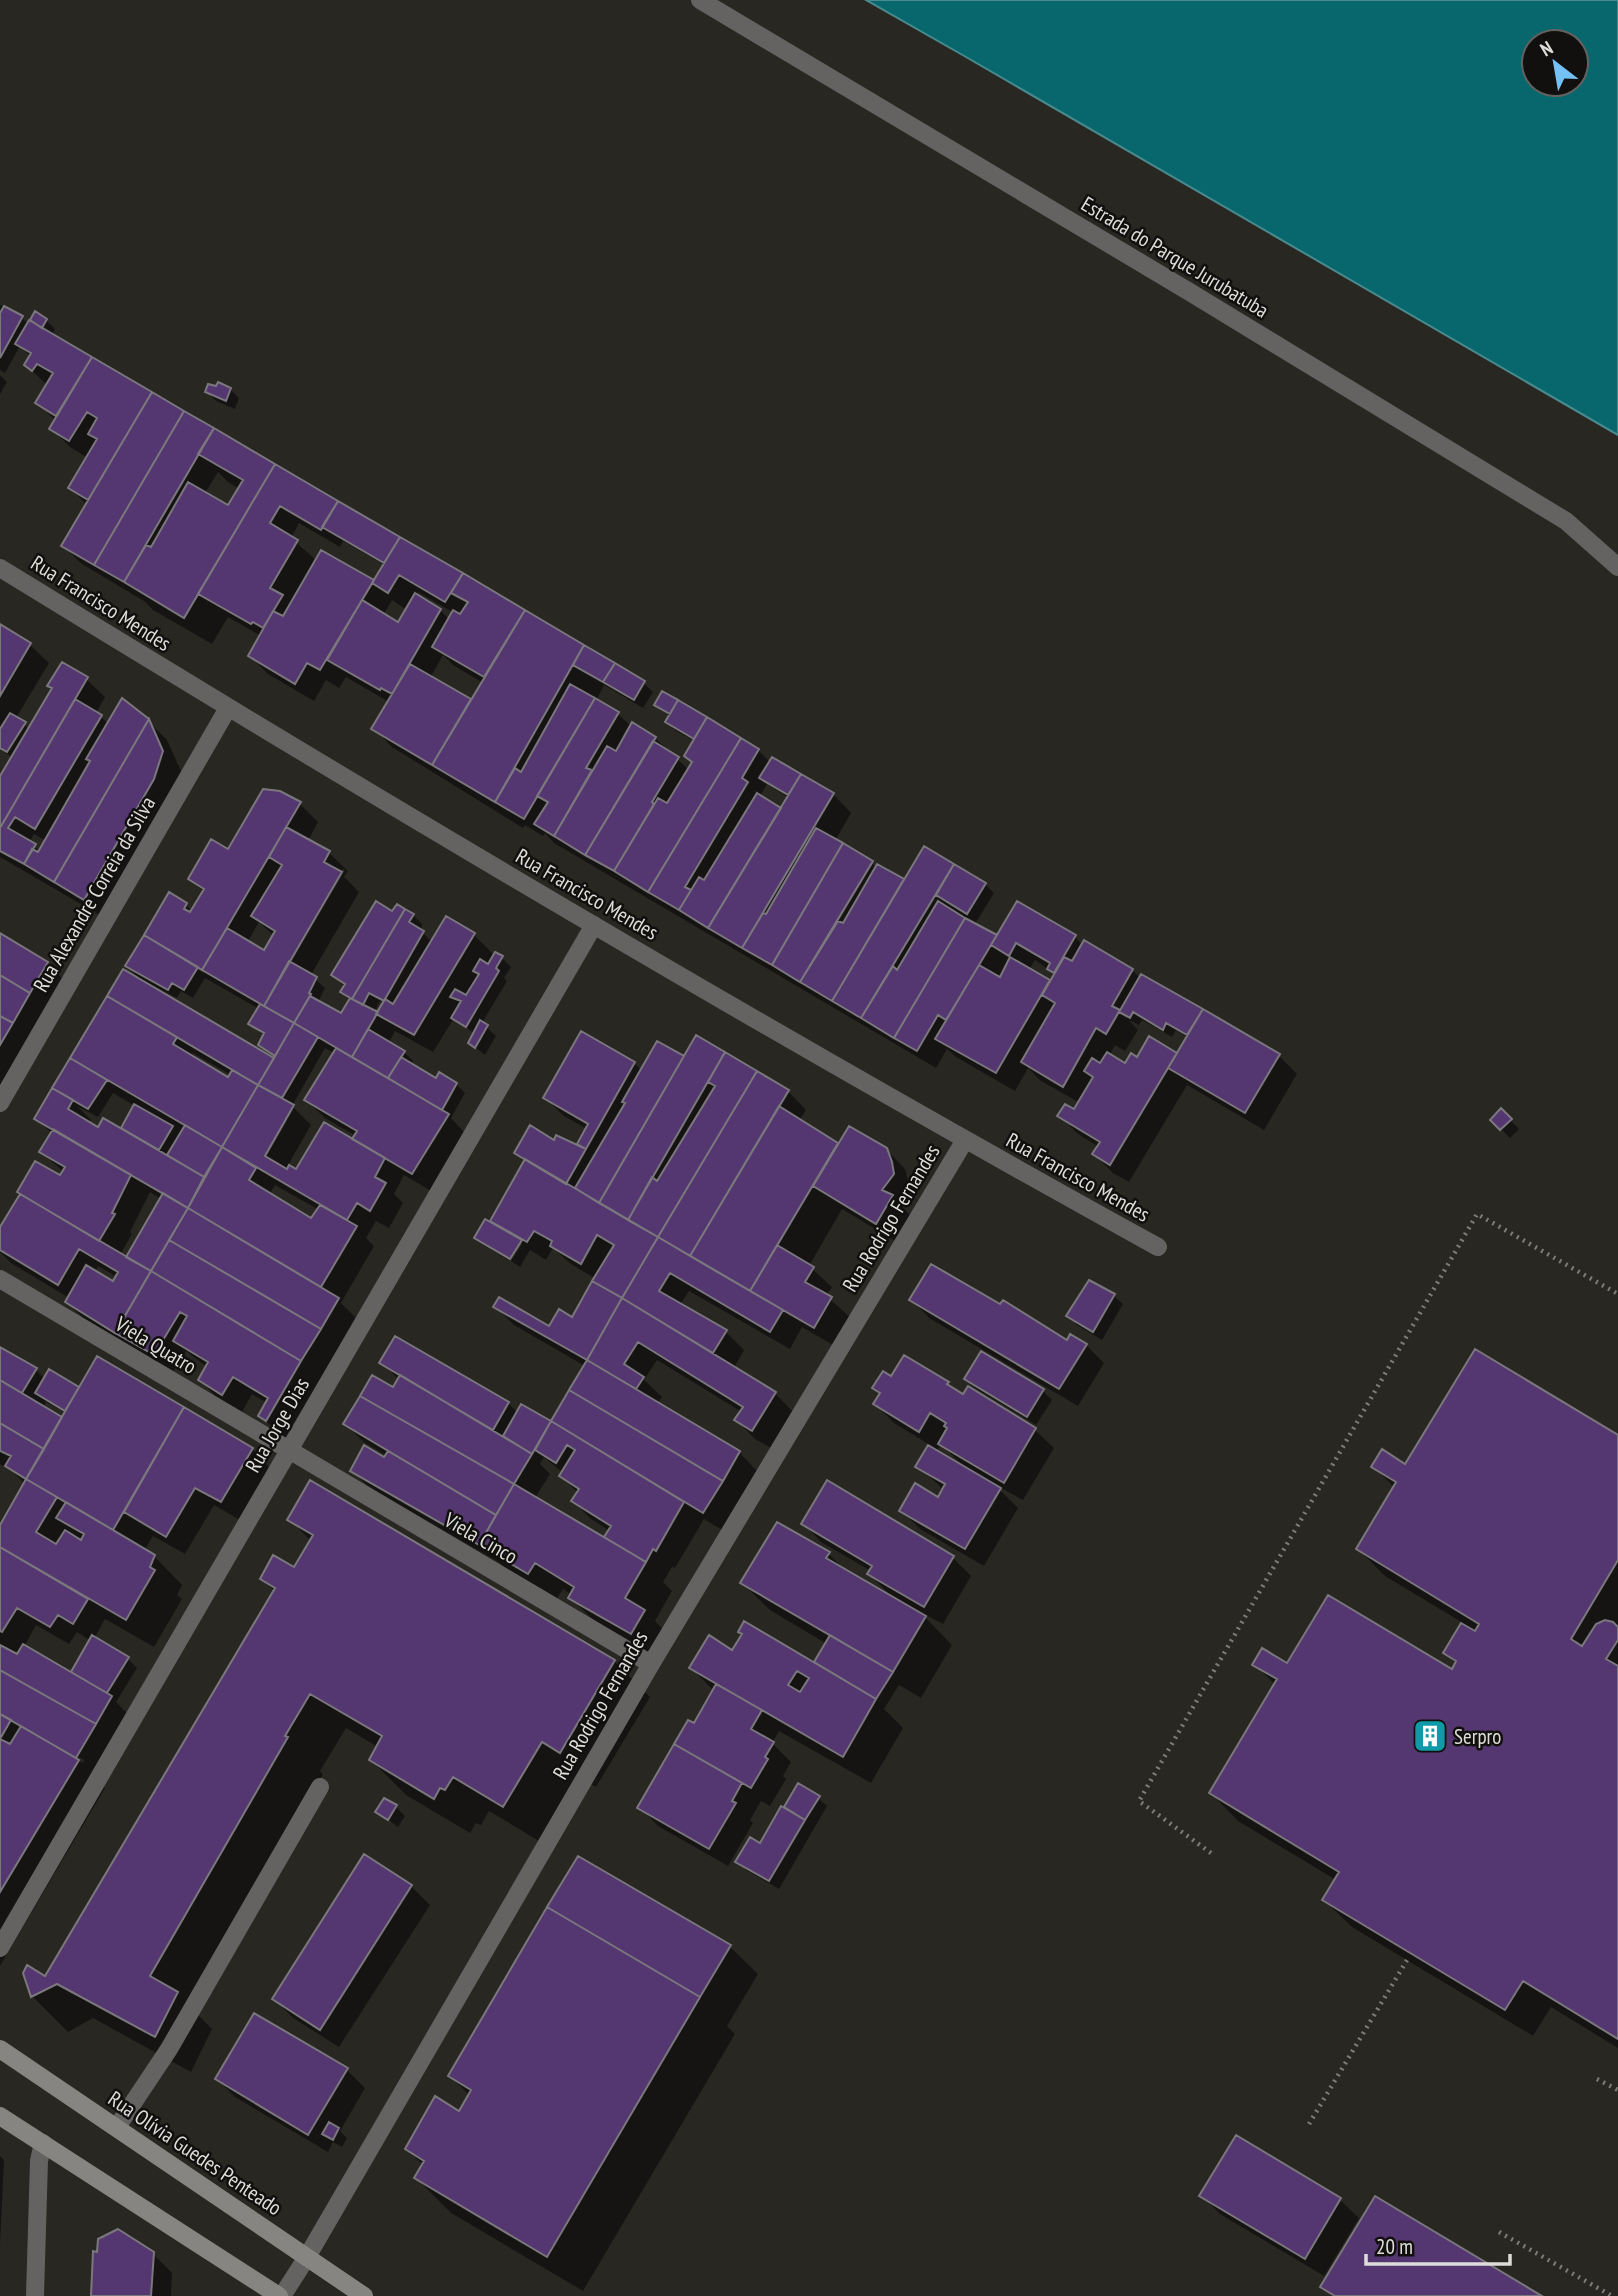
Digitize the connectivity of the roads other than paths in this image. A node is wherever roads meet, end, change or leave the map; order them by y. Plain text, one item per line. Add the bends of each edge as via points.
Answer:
1 (700, 0) edge
2 (1618, 567) edge
3 (0, 568) edge
4 (228, 708) junction
5 (594, 925) junction
6 (0, 1102) edge
7 (965, 1140) junction
8 (1158, 1247) dead end
9 (0, 1279) edge
10 (288, 1451) junction
11 (651, 1664) junction
12 (320, 1787) dead end
13 (0, 1948) edge
14 (0, 2049) edge
15 (0, 2116) edge
16 (117, 2127) junction
17 (43, 2143) junction
18 (307, 2257) junction
19 (35, 2296) edge
20 (280, 2296) edge
21 (364, 2296) edge

1 - 2 street, Estrada do Parque Jurubatuba via 1566,521
3 - 4 street, Rua Francisco Mendes
4 - 5 street, Rua Francisco Mendes
4 - 6 street, Rua Alexandre Correia da Silva
5 - 7 street, Rua Francisco Mendes
5 - 10 street, Rua Jorge Dias
7 - 8 street, Rua Francisco Mendes
7 - 11 street, Rua Rodrigo Fernandes
9 - 10 street, Viela Quatro
10 - 11 street, Viela Cinco
10 - 13 street, Rua Jorge Dias
11 - 18 street, Rua Rodrigo Fernandes
12 - 16 street via 169,2049
14 - 16 main road, Rua Olívia Guedes Penteado
15 - 17 main road
16 - 18 main road, Rua Olívia Guedes Penteado
17 - 19 street
17 - 20 main road
18 - 20 street, Rua Rodrigo Fernandes
18 - 21 main road, Rua Olívia Guedes Penteado

